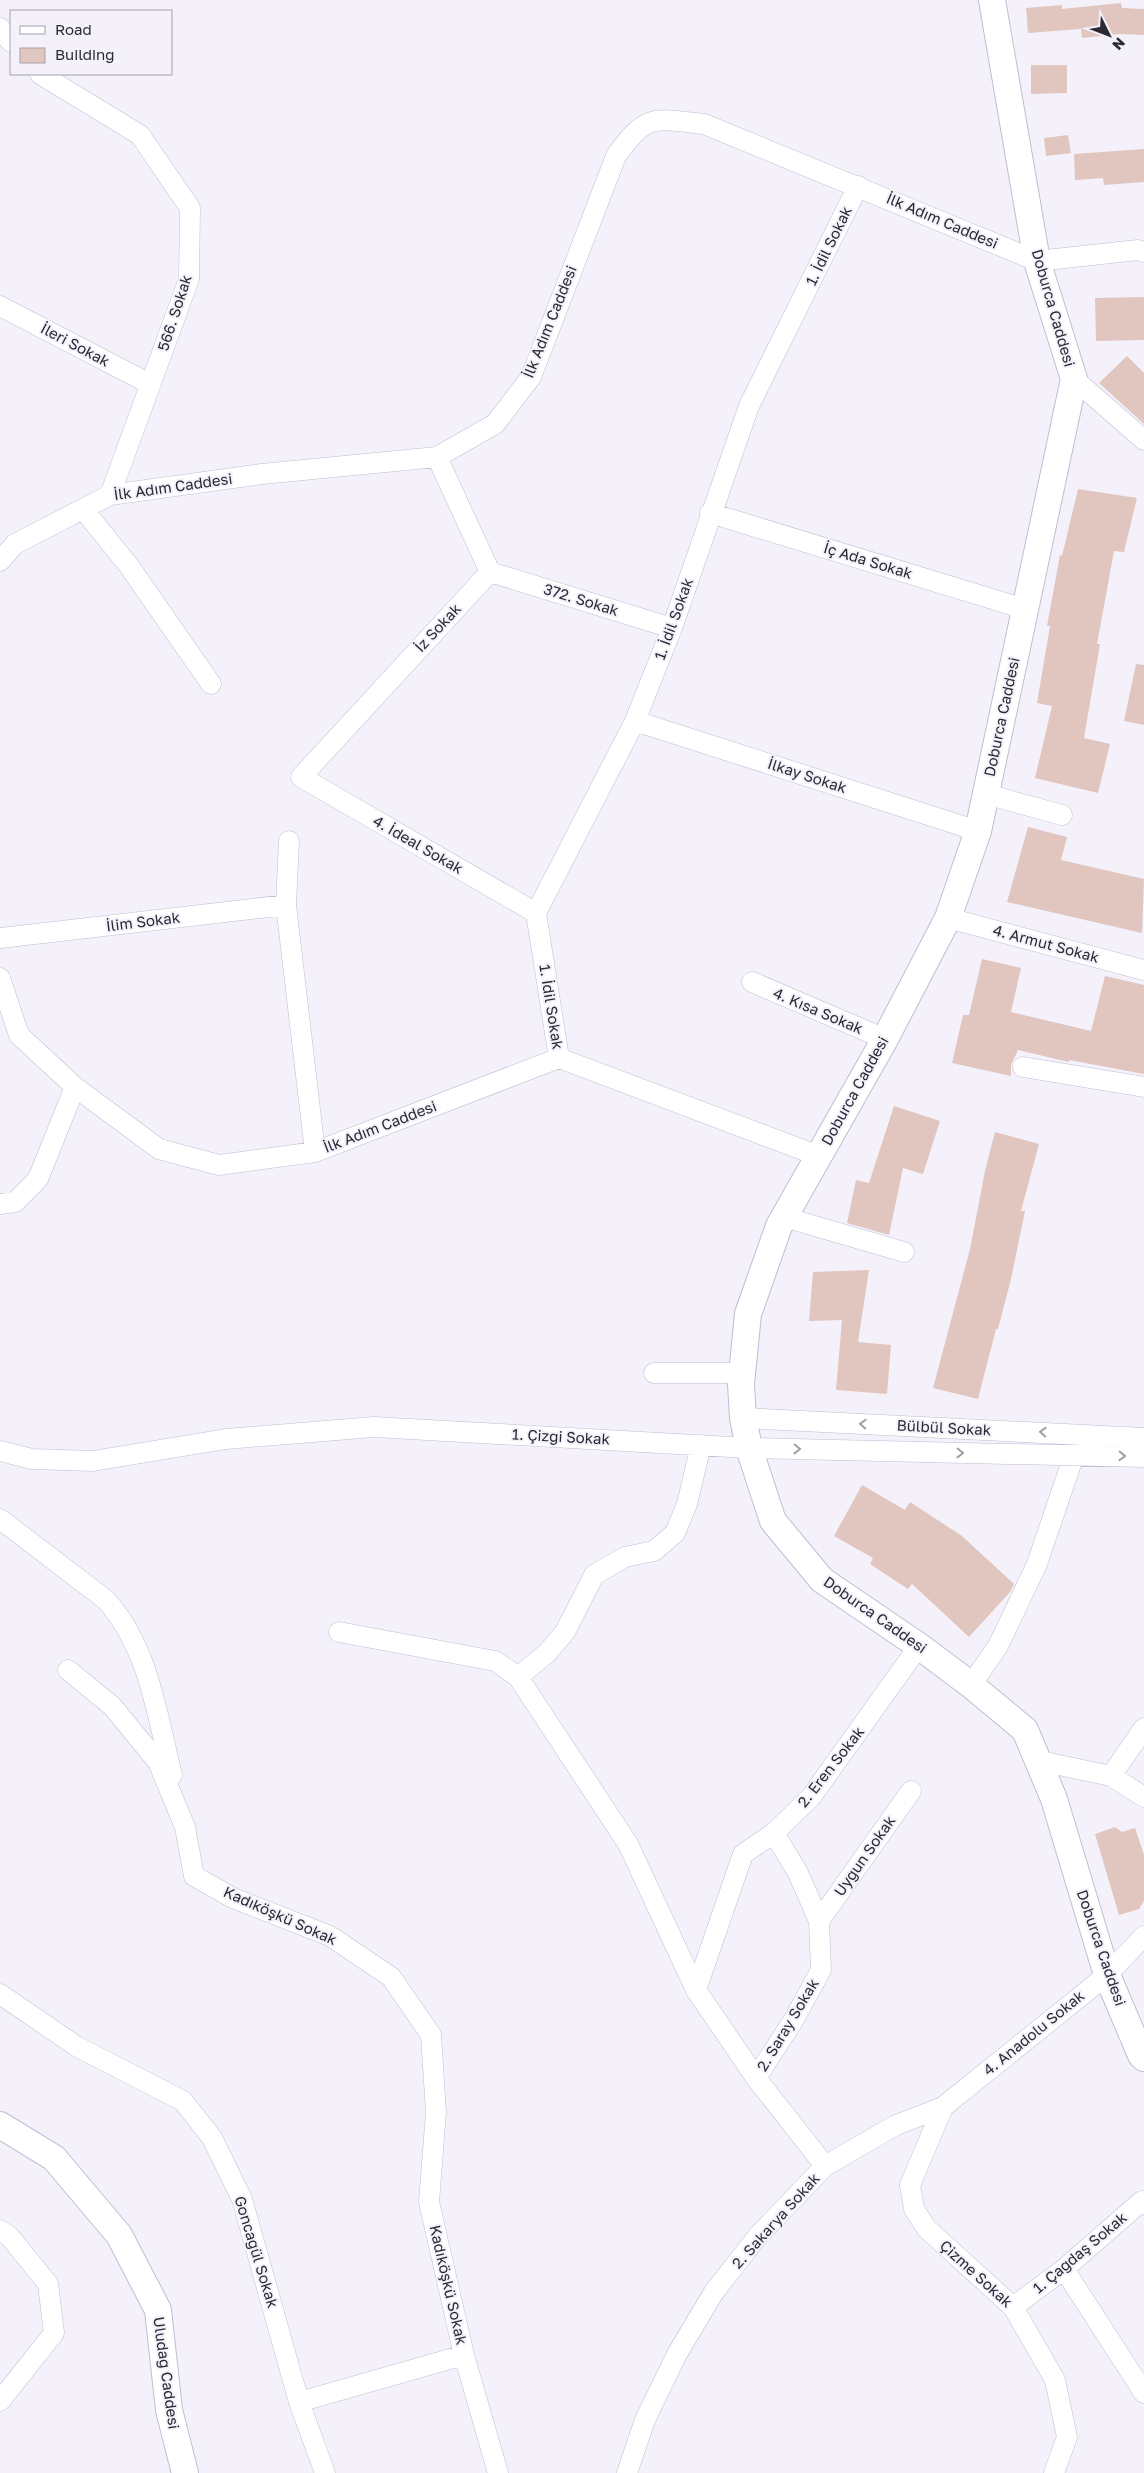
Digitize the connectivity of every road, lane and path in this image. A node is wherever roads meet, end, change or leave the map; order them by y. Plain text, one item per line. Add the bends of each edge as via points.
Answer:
1 (992, 0) edge
2 (0, 28) edge
3 (10, 41) edge
4 (42, 75) edge
5 (858, 186) junction
6 (1144, 252) edge
7 (1037, 261) junction
8 (0, 306) edge
9 (1074, 379) junction
10 (150, 384) junction
11 (1144, 440) edge
12 (437, 457) junction
13 (110, 495) junction
14 (83, 509) junction
15 (710, 513) junction
16 (0, 561) edge
17 (490, 572) junction
18 (1025, 608) junction
19 (672, 628) junction
20 (210, 684) dead end
21 (635, 721) junction
22 (301, 777) joint
23 (986, 794) junction
24 (1062, 814) dead end
25 (978, 831) junction
26 (289, 841) dead end
27 (286, 905) junction
28 (536, 913) junction
29 (948, 918) junction
30 (0, 938) edge
31 (1144, 970) edge
32 (0, 978) edge
33 (752, 982) dead end
34 (885, 1039) junction
35 (559, 1058) junction
36 (1023, 1067) dead end
37 (75, 1087) junction
38 (1144, 1087) edge
39 (315, 1152) junction
40 (819, 1156) junction
41 (0, 1204) edge
42 (784, 1218) junction
43 (904, 1252) dead end
44 (654, 1373) dead end
45 (742, 1373) junction
46 (743, 1418) junction
47 (1073, 1434) junction
48 (1144, 1438) edge
49 (701, 1446) junction
50 (749, 1448) junction
51 (0, 1451) edge
52 (1074, 1455) junction
53 (1144, 1457) edge
54 (0, 1519) edge
55 (339, 1632) dead end
56 (919, 1646) junction
57 (68, 1670) dead end
58 (518, 1677) junction
59 (971, 1685) junction
60 (1144, 1728) edge
61 (1040, 1761) junction
62 (1111, 1776) junction
63 (170, 1789) junction
64 (911, 1791) dead end
65 (1144, 1797) edge
66 (774, 1834) junction
67 (819, 1921) junction
68 (1144, 1936) edge
69 (1106, 1975) junction
70 (696, 1990) junction
71 (0, 1994) edge
72 (1144, 2058) edge
73 (756, 2078) junction
74 (943, 2107) junction
75 (0, 2126) edge
76 (826, 2166) junction
77 (1144, 2204) edge
78 (0, 2230) edge
79 (1064, 2269) junction
80 (1013, 2307) junction
81 (464, 2355) junction
82 (1144, 2393) edge
83 (0, 2401) edge
84 (299, 2402) junction
85 (185, 2473) edge
86 (325, 2473) edge
87 (498, 2473) edge
88 (627, 2473) edge
89 (1054, 2473) edge

1 - 7 main road, Doburca Caddesi
2 - 3 street
4 - 10 street, 566. Sokak via 140,135 190,208 189,279
5 - 7 street, İlk Adım Caddesi
5 - 12 street, İlk Adım Caddesi via 704,124 656,120 633,132 616,156 530,377 495,424
5 - 15 street, 1. İdil Sokak via 749,406
6 - 7 street
7 - 9 main road, Doburca Caddesi
8 - 10 street, İleri Sokak
9 - 11 street
9 - 18 main road, Doburca Caddesi
10 - 13 street, 566. Sokak
12 - 13 street, İlk Adım Caddesi via 262,474
12 - 17 street
13 - 14 street, İlk Adım Caddesi
14 - 16 street, İlk Adım Caddesi via 15,544
14 - 20 street via 129,566
15 - 18 street, İç Ada Sokak
15 - 19 street, 1. İdil Sokak
17 - 19 street, 372. Sokak
17 - 22 street, İz Sokak
18 - 23 main road, Doburca Caddesi
19 - 21 street, 1. İdil Sokak
21 - 25 street, İlkay Sokak
21 - 28 street, 1. İdil Sokak
22 - 28 street, 4. İdeal Sokak
23 - 24 street
23 - 25 main road, Doburca Caddesi
25 - 29 main road, Doburca Caddesi
26 - 27 street
27 - 30 street, İlim Sokak
27 - 39 street
28 - 35 street, 1. İdil Sokak
29 - 31 street, 4. Armut Sokak
29 - 34 main road, Doburca Caddesi
32 - 37 street, İlk Adım Caddesi via 19,1035
33 - 34 street, 4. Kısa Sokak
34 - 40 main road, Doburca Caddesi
35 - 39 street, İlk Adım Caddesi
35 - 40 street
36 - 38 street
37 - 39 street, İlk Adım Caddesi via 159,1149 218,1165
37 - 41 street via 38,1179 16,1202
40 - 42 main road, Doburca Caddesi
42 - 43 street
42 - 45 main road, Doburca Caddesi via 748,1314
44 - 45 street
45 - 46 main road, Doburca Caddesi
47 -> 46 street, Bülbül Sokak
46 - 50 main road, Doburca Caddesi
47 - 48 street, Bülbül Sokak
47 - 52 street
49 - 50 street, 1. Çizgi Sokak
49 - 51 street, 1. Çizgi Sokak via 374,1426 226,1439 94,1461 32,1459
49 - 58 street via 687,1504 675,1533 654,1551 625,1557 594,1575 565,1632 547,1653
50 -> 52 street, Bülbül Sokak
50 - 56 main road, Doburca Caddesi via 773,1522 822,1580
52 -> 53 street, Bülbül Sokak
52 - 59 street via 1037,1564 998,1646
54 - 63 street via 106,1600 119,1615 144,1661 172,1777
55 - 58 street via 495,1661
56 - 59 main road, Doburca Caddesi
56 - 66 street, 2. Eren Sokak via 811,1797
57 - 63 street, Kadıköşkü Sokak via 112,1706 158,1762
58 - 70 street via 628,1844
59 - 61 main road, Doburca Caddesi via 1025,1730
60 - 62 street
61 - 62 street
61 - 69 main road, Doburca Caddesi
62 - 65 street
63 - 81 street, Kadıköşkü Sokak via 185,1827 194,1876 233,1898 330,1936 391,1977 431,2035 436,2112 428,2202
64 - 67 street, Uygun Sokak
66 - 67 street, 2. Saray Sokak via 798,1873
66 - 70 street, 2. Eren Sokak via 743,1854
67 - 73 street, 2. Saray Sokak via 820,1970 793,2021
68 - 69 street, 4. Anadolu Sokak
69 - 72 main road, Doburca Caddesi
69 - 74 street, 4. Anadolu Sokak
70 - 73 street
71 - 84 street, Goncagül Sokak via 76,2046 183,2101 212,2138 242,2199
73 - 76 street
74 - 76 street, 2. Sakarya Sokak via 896,2125
74 - 80 street, Çizme Sokak via 910,2185 914,2209 927,2229
75 - 85 main road, Uludağ Caddesi via 54,2158 120,2235 158,2310 169,2410
76 - 88 street, 2. Sakarya Sokak via 758,2236 714,2292 673,2362 645,2420
77 - 79 street, 1. Çağdaş Sokak via 1142,2201
78 - 83 street via 10,2237 48,2284 54,2333
79 - 80 street, 1. Çağdaş Sokak
79 - 82 street
80 - 89 street, Çizme Sokak via 1055,2380 1067,2437
81 - 84 street
81 - 87 street, Kadıköşkü Sokak
84 - 86 street, Goncagül Sokak

